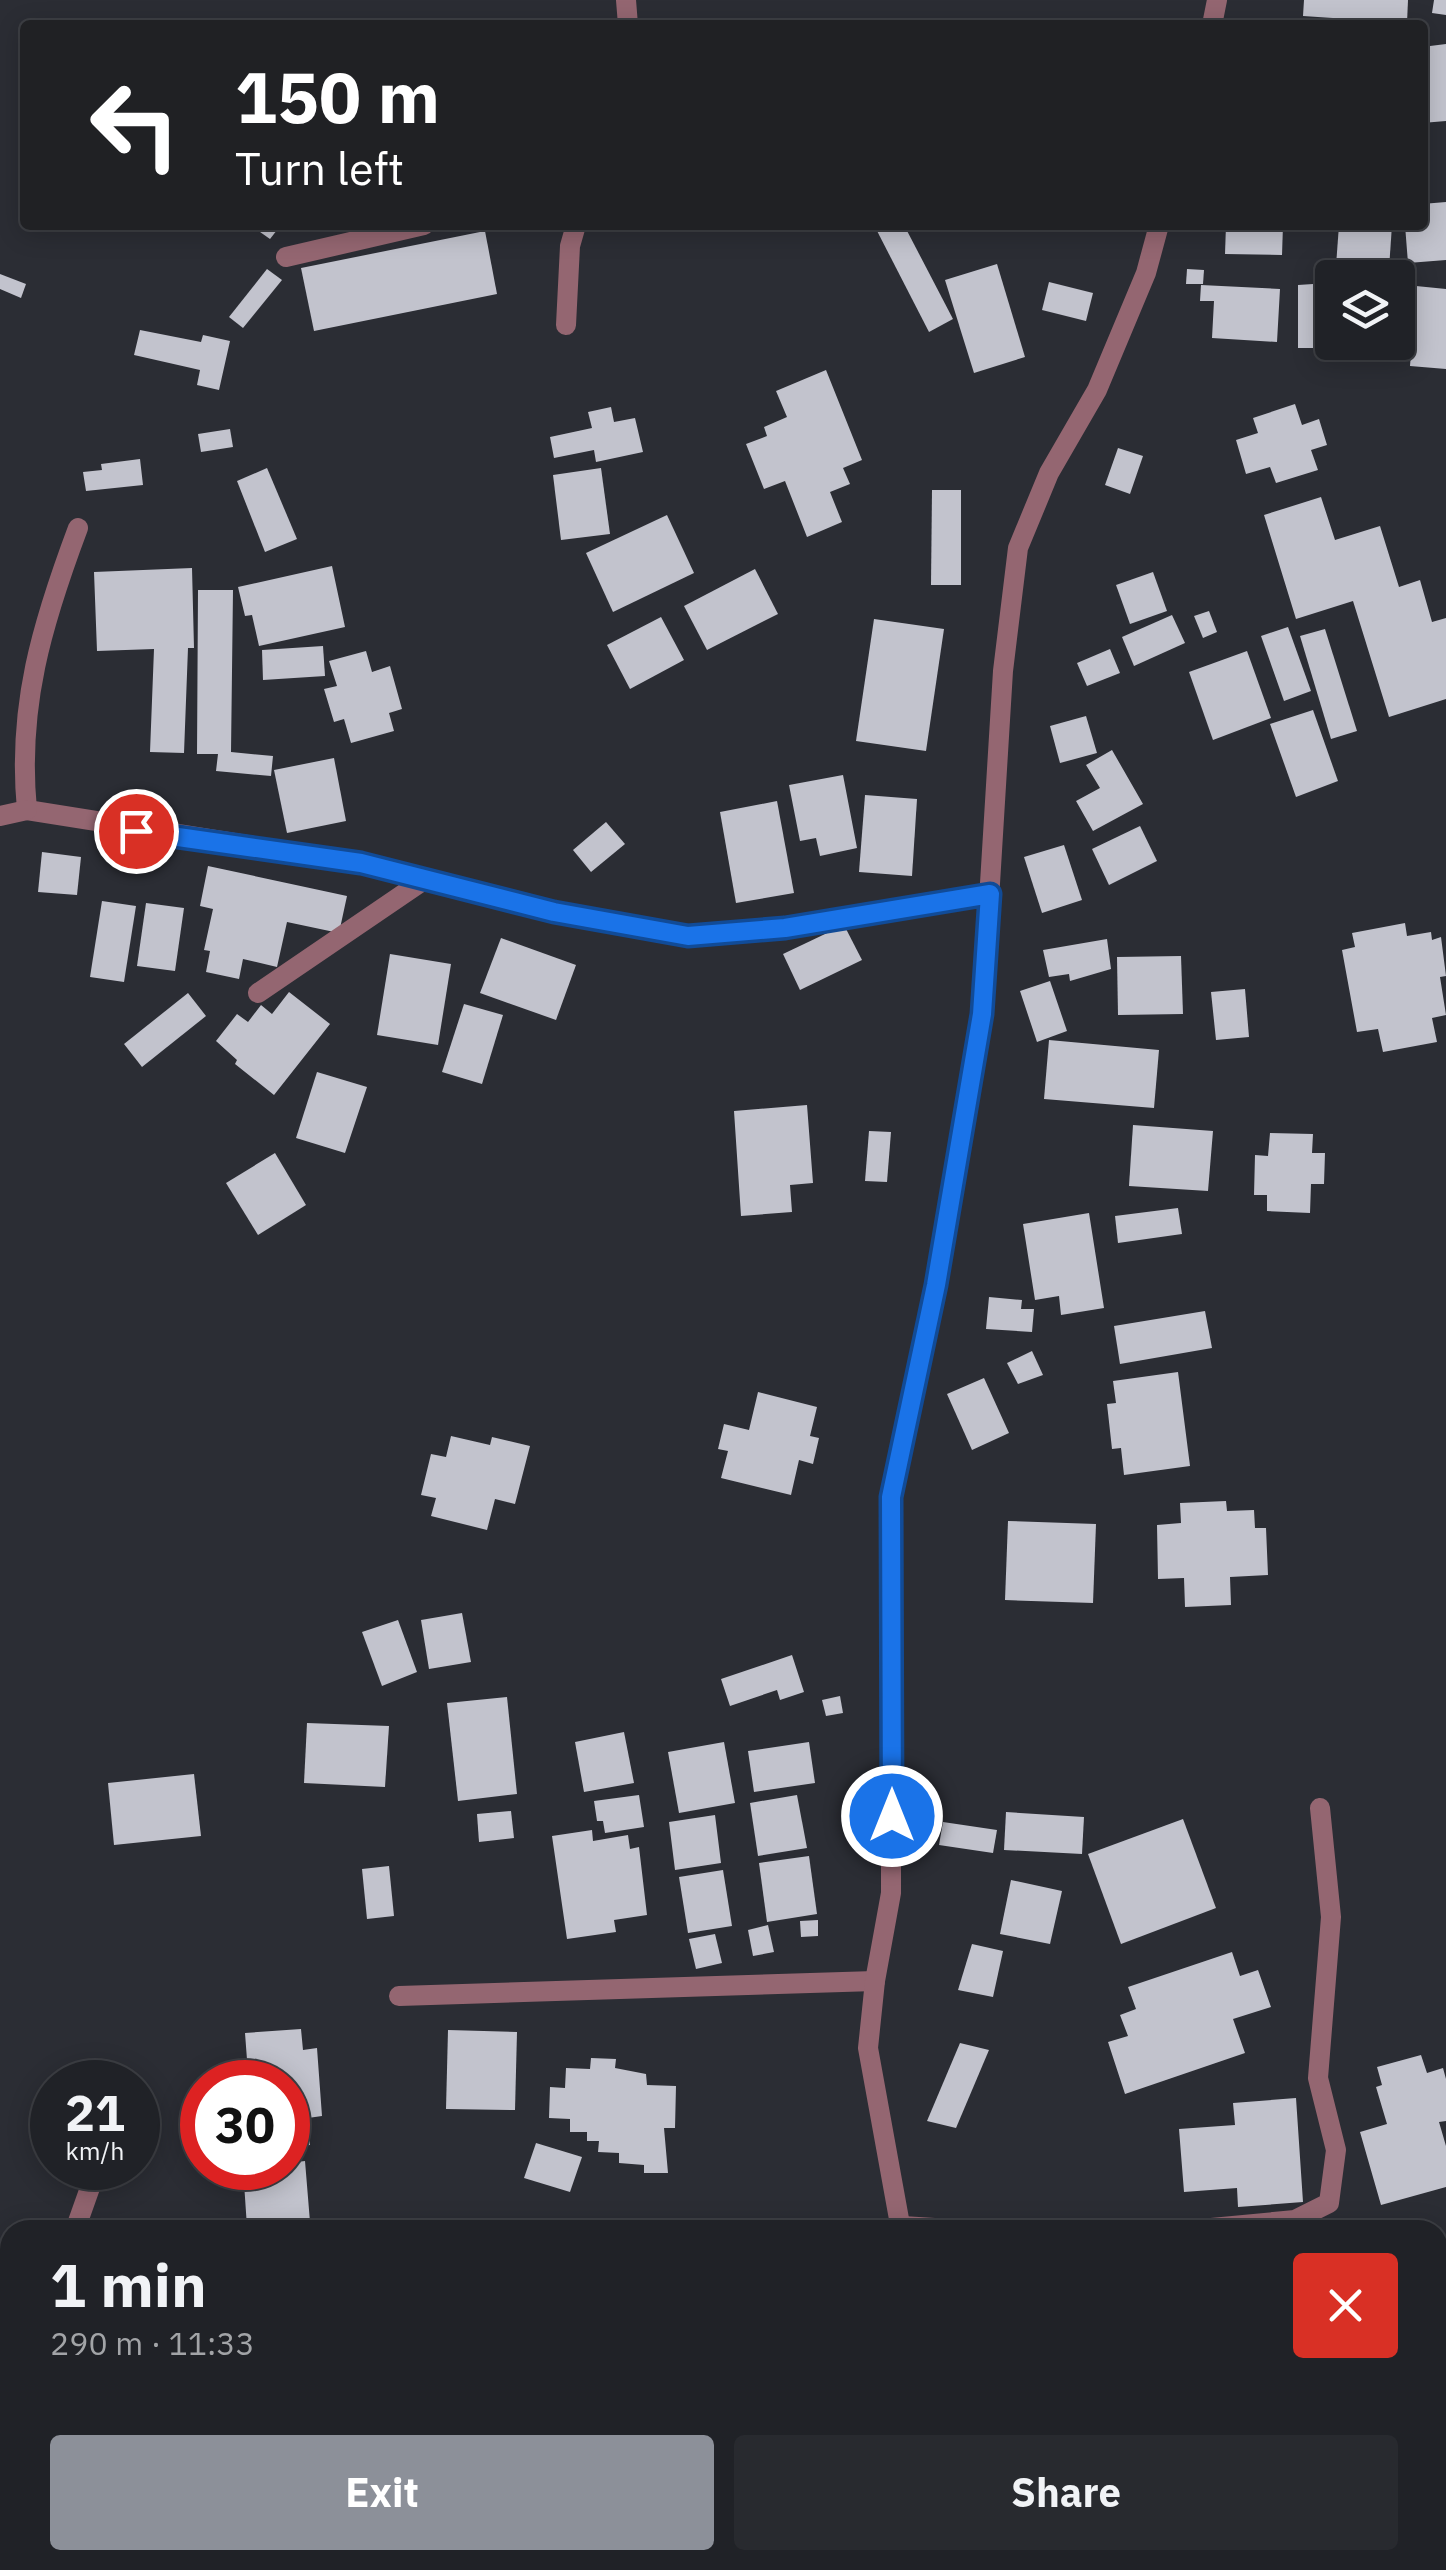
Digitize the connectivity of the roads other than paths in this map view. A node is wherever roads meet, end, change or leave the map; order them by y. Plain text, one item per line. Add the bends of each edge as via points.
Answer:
1 (403, 230) edge
2 (575, 230) edge
3 (1158, 230) edge
4 (286, 258) dead end
5 (566, 325) dead end
6 (78, 528) dead end
7 (27, 810) junction
8 (0, 816) edge
9 (424, 880) junction
10 (990, 894) junction
11 (258, 993) dead end
12 (1320, 1808) dead end
13 (874, 1981) junction
14 (399, 1996) dead end
15 (89, 2190) edge
16 (79, 2220) edge
17 (900, 2220) edge
18 (1296, 2220) edge

1 - 4 street
2 - 5 street
3 - 10 street via 1098,390 1049,473 1018,548 1003,671
6 - 7 street via 51,600 28,696 22,753
7 - 8 street
7 - 9 street via 361,863
9 - 10 street via 688,936 785,928
9 - 11 street
10 - 13 street via 982,1014 891,1497 891,1893
12 - 18 street via 1330,1917 1318,2078 1336,2150 1329,2203
13 - 14 street
13 - 17 street via 868,2048
15 - 16 street

